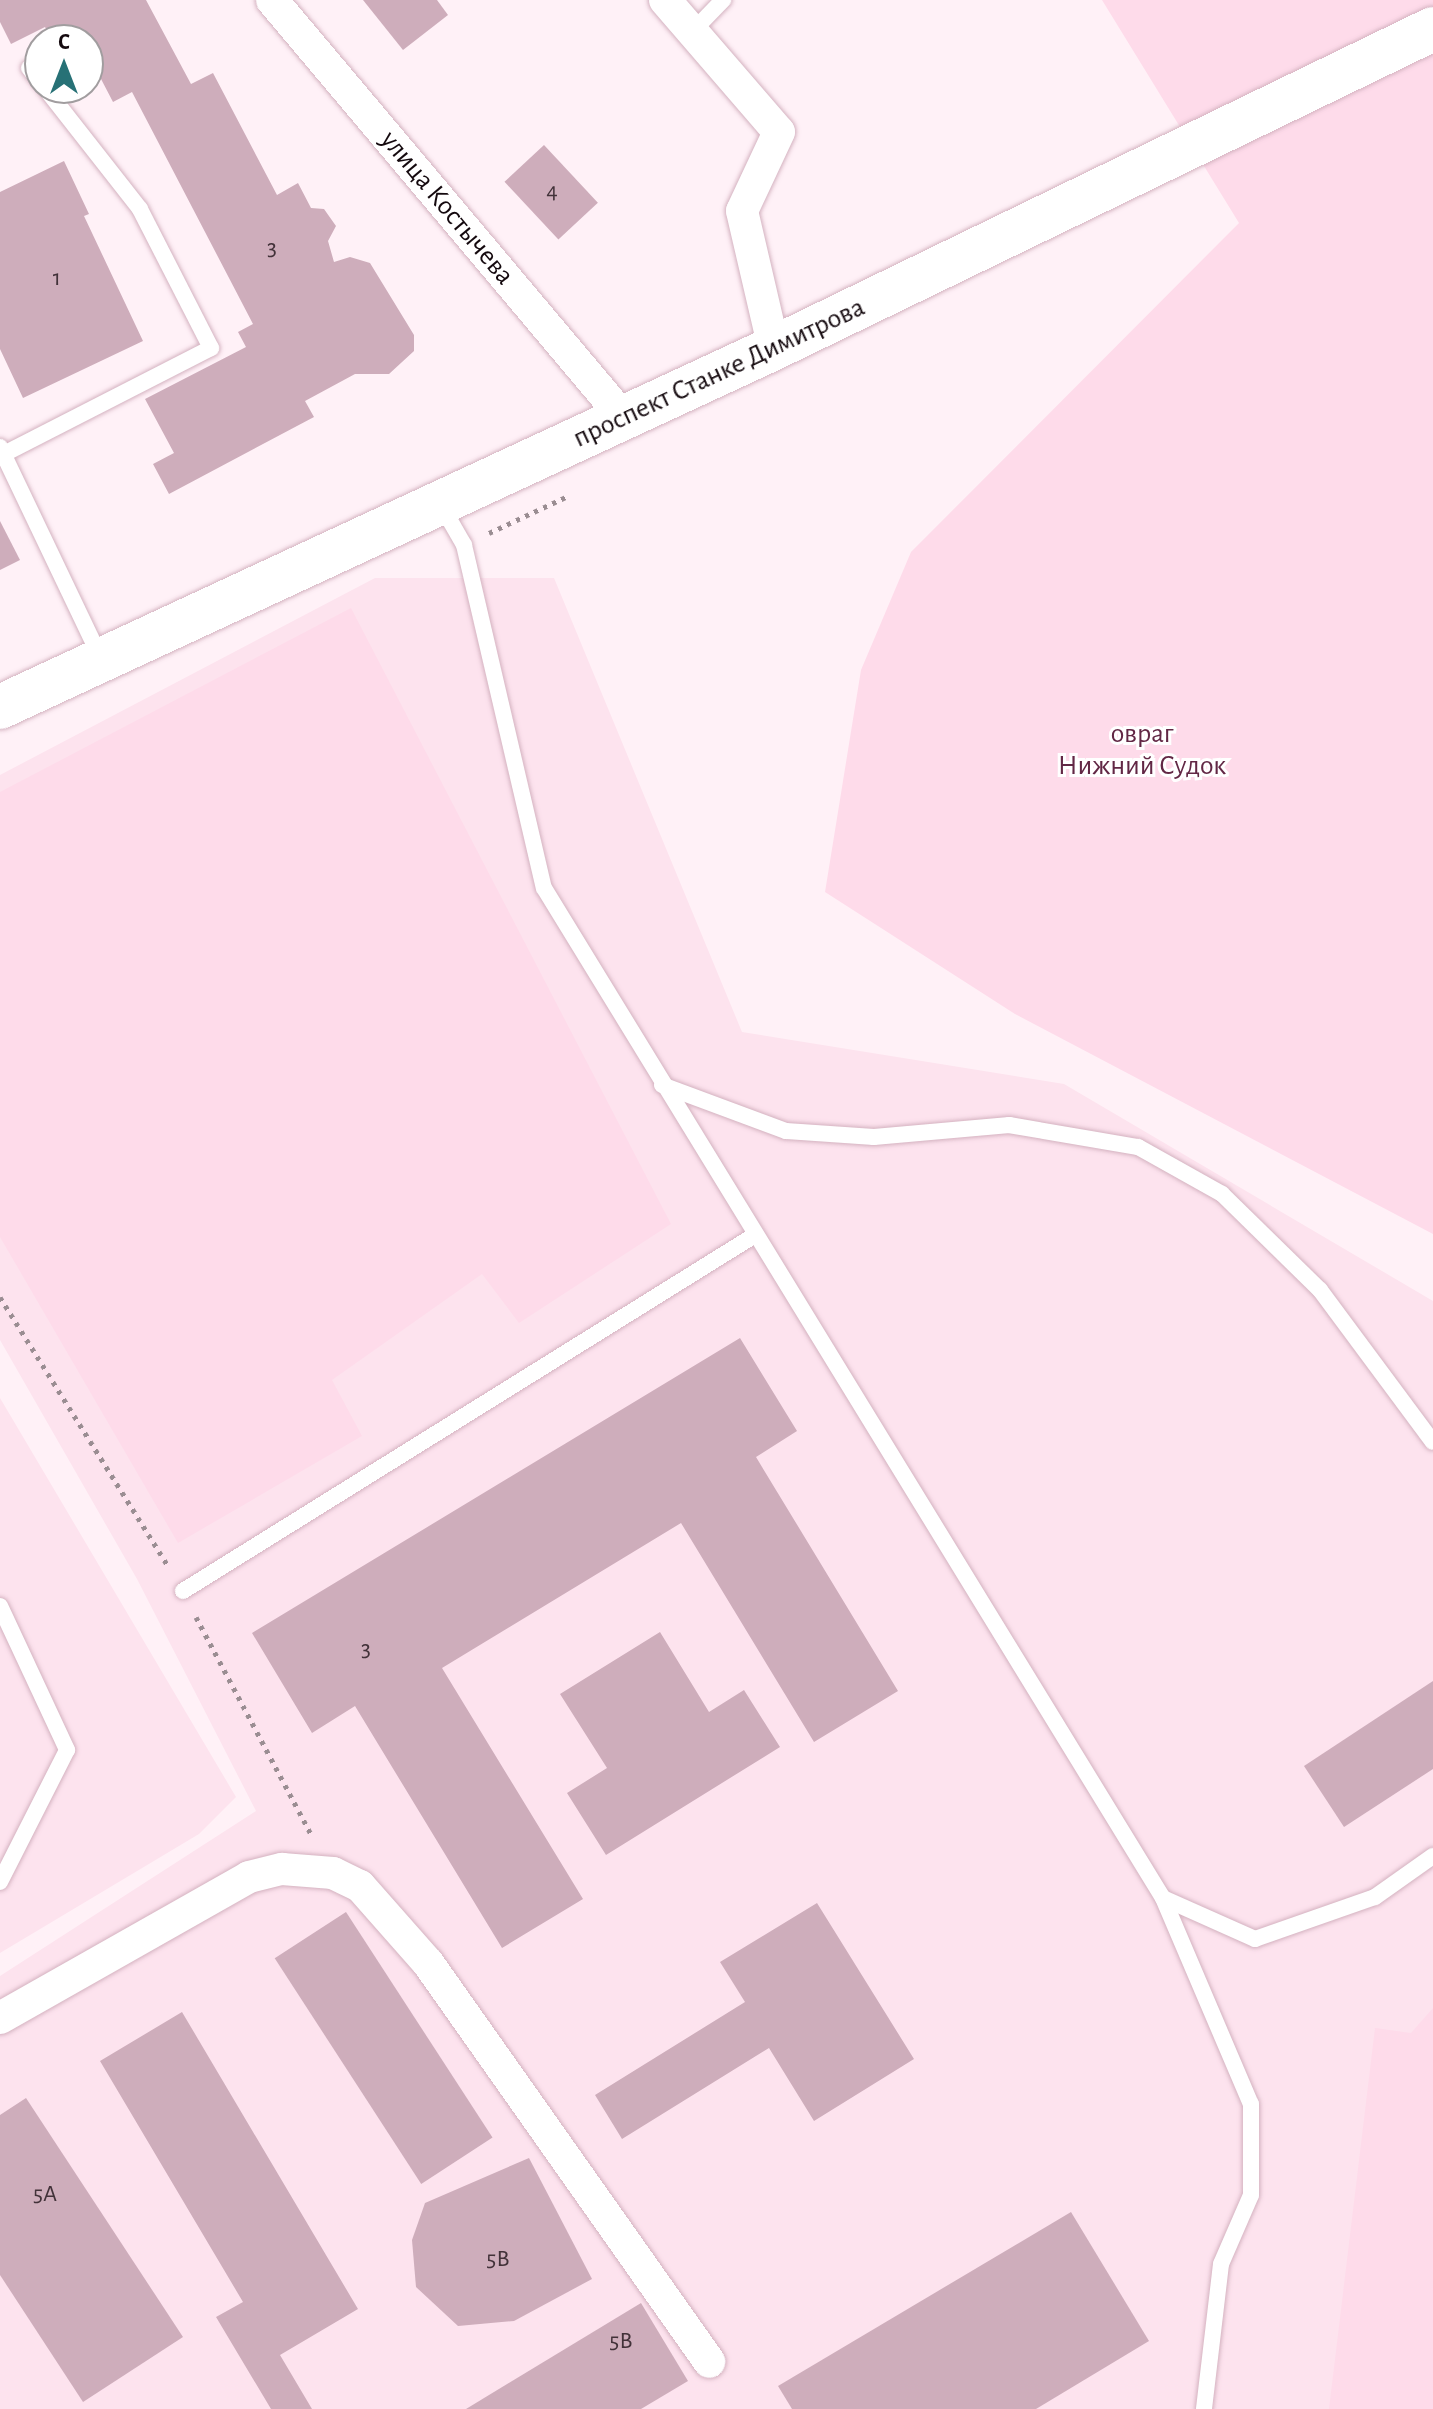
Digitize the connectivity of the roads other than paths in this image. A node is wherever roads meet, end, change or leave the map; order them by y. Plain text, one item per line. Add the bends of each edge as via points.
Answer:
1 (272, 0) edge
2 (665, 0) edge
3 (723, 0) edge
4 (1433, 29) edge
5 (692, 32) junction
6 (58, 104) edge
7 (774, 348) junction
8 (623, 417) junction
9 (1, 452) edge
10 (441, 505) junction
11 (101, 659) junction
12 (0, 707) edge
13 (662, 1085) junction
14 (755, 1235) junction
15 (1433, 1442) edge
16 (183, 1591) dead end
17 (0, 1606) edge
18 (1433, 1856) edge
19 (0, 1882) edge
20 (1163, 1898) junction
21 (0, 2018) edge
22 (709, 2362) dead end
23 (1204, 2409) edge

1 - 8 street, улица Костычева
2 - 5 street
3 - 5 lane
4 - 7 main road, проспект Станке Димитрова
5 - 7 street via 779,132 742,211
6 - 9 lane via 140,209 211,348
7 - 8 main road, проспект Станке Димитрова
8 - 10 main road, проспект Станке Димитрова
9 - 11 lane
10 - 11 main road, проспект Станке Димитрова
10 - 13 lane via 464,545 544,888
11 - 12 main road, проспект Станке Димитрова
13 - 14 lane
13 - 15 lane via 786,1131 874,1137 1009,1125 1138,1147 1222,1194 1320,1290
14 - 16 lane
14 - 20 lane
17 - 19 lane via 67,1750
18 - 20 lane via 1375,1897 1255,1939
20 - 23 lane via 1251,2104 1251,2195 1221,2264
21 - 22 street via 249,1877 282,1869 333,1873 360,1886 428,1963

